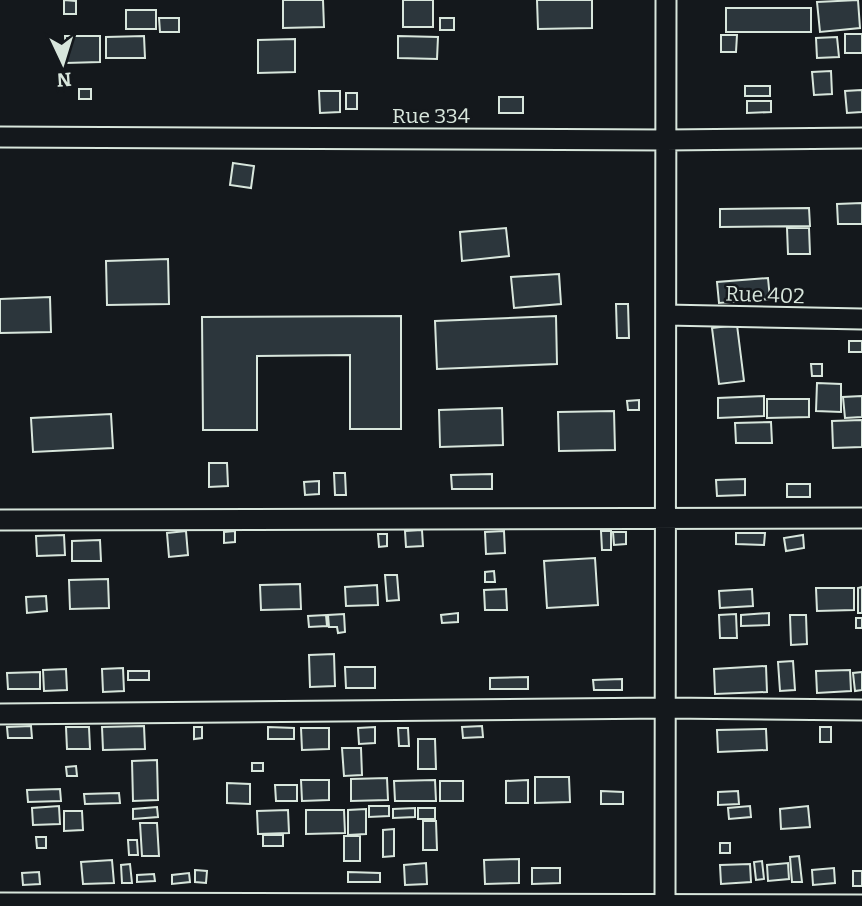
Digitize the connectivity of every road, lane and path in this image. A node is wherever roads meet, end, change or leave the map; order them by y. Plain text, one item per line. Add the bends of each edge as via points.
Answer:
1 (666, 0) edge
2 (0, 137) edge
3 (862, 138) edge
4 (666, 140) junction
5 (666, 315) junction
6 (862, 319) edge
7 (862, 518) edge
8 (666, 519) junction
9 (0, 520) edge
10 (666, 708) junction
11 (862, 710) edge
12 (0, 713) edge
13 (0, 903) edge
14 (665, 905) edge
15 (862, 905) edge

1 - 4 street
2 - 4 street, Rue 334
3 - 4 street, Rue 334
4 - 5 street
5 - 6 street, Rue 402
5 - 8 street
7 - 8 street
8 - 9 street
8 - 10 street
10 - 11 street
10 - 12 street
10 - 14 street
13 - 14 street
14 - 15 street

